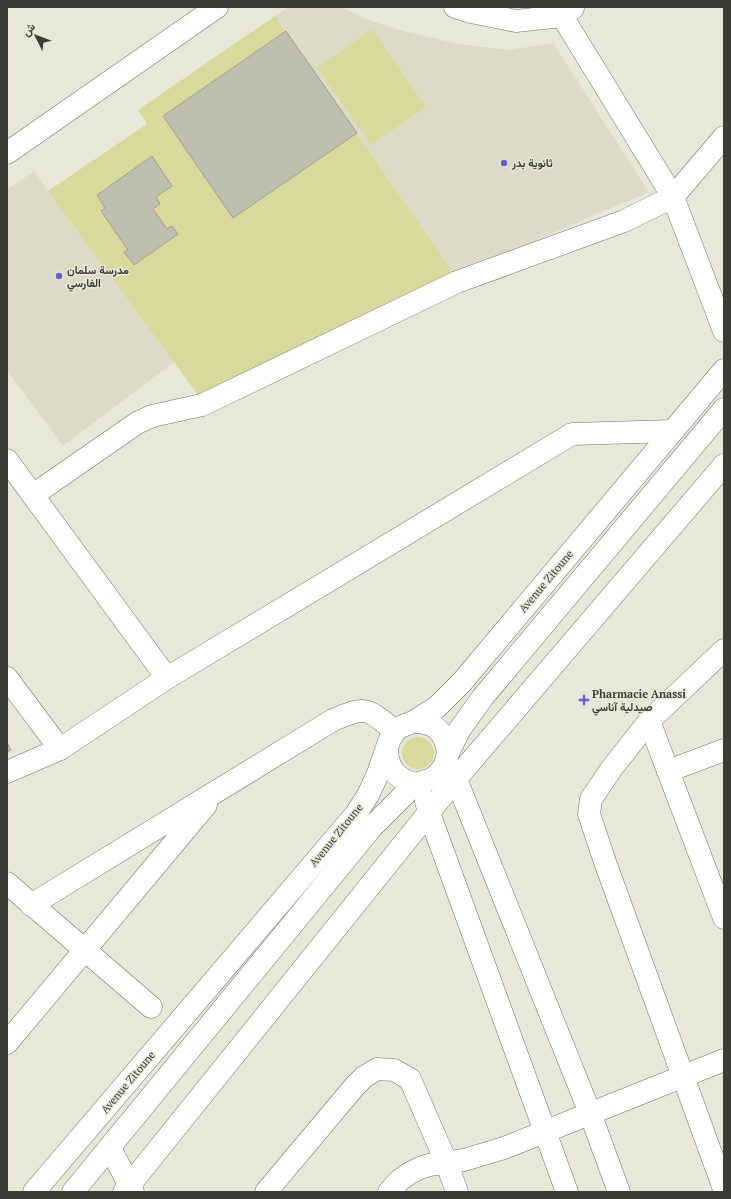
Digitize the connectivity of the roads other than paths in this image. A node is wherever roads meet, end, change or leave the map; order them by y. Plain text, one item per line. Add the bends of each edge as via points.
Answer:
1 (217, 7) edge
2 (466, 9) edge
3 (568, 12) edge
4 (724, 137) edge
5 (7, 152) edge
6 (673, 197) junction
7 (724, 332) edge
8 (724, 370) edge
9 (724, 410) edge
10 (673, 430) junction
11 (7, 460) edge
12 (724, 465) edge
13 (33, 495) junction
14 (724, 650) edge
15 (7, 678) edge
16 (167, 678) junction
17 (649, 722) junction
18 (398, 734) junction
19 (60, 749) junction
20 (724, 750) edge
21 (448, 755) junction
22 (668, 771) junction
23 (7, 772) edge
24 (456, 780) junction
25 (419, 783) junction
26 (219, 790) junction
27 (429, 814) junction
28 (7, 883) edge
29 (31, 905) junction
30 (724, 918) edge
31 (84, 950) junction
32 (151, 1007) dead end
33 (7, 1043) edge
34 (724, 1060) edge
35 (684, 1076) junction
36 (590, 1113) junction
37 (545, 1131) junction
38 (110, 1148) junction
39 (447, 1164) junction
40 (129, 1189) edge
41 (724, 1189) edge
42 (34, 1192) edge
43 (73, 1192) edge
44 (266, 1192) edge
45 (389, 1192) edge
46 (457, 1192) edge
47 (567, 1192) edge
48 (619, 1192) edge

1 - 5 street
2 - 3 street via 516,21
3 - 6 street
4 - 6 street
6 - 7 street
6 - 13 street via 624,221 456,282 202,405 152,416 137,423
8 - 10 street, Avenue Zitoune
9 - 21 street via 483,697 460,729
10 - 16 street via 572,434
10 - 18 street, Avenue Zitoune via 462,682 437,707
11 - 13 street
12 - 24 street
13 - 16 street
14 - 17 street
15 - 19 street
16 - 19 street
17 - 22 street
17 - 35 street via 591,799 589,814
18 - 21 street via 424,722 434,726 447,742
18 - 25 street via 387,757 390,765 400,778 407,782
18 - 26 street via 364,710 348,714
18 - 42 street, Avenue Zitoune via 356,814
19 - 23 street
20 - 22 street
21 - 24 street
21 - 25 street via 445,766 439,773 432,779
22 - 30 street
24 - 27 street
24 - 36 street
25 - 27 street
25 - 38 street via 372,828
26 - 29 street
26 - 31 street
27 - 37 street
27 - 40 street
28 - 29 street
29 - 31 street
31 - 32 street
31 - 33 street
34 - 35 street
35 - 36 street
35 - 41 street
36 - 37 street
36 - 48 street
37 - 39 street via 483,1155
37 - 47 street
38 - 40 street
38 - 43 street
39 - 44 street via 410,1079 394,1070 377,1069 355,1086
39 - 45 street via 429,1165 410,1173
39 - 46 street

